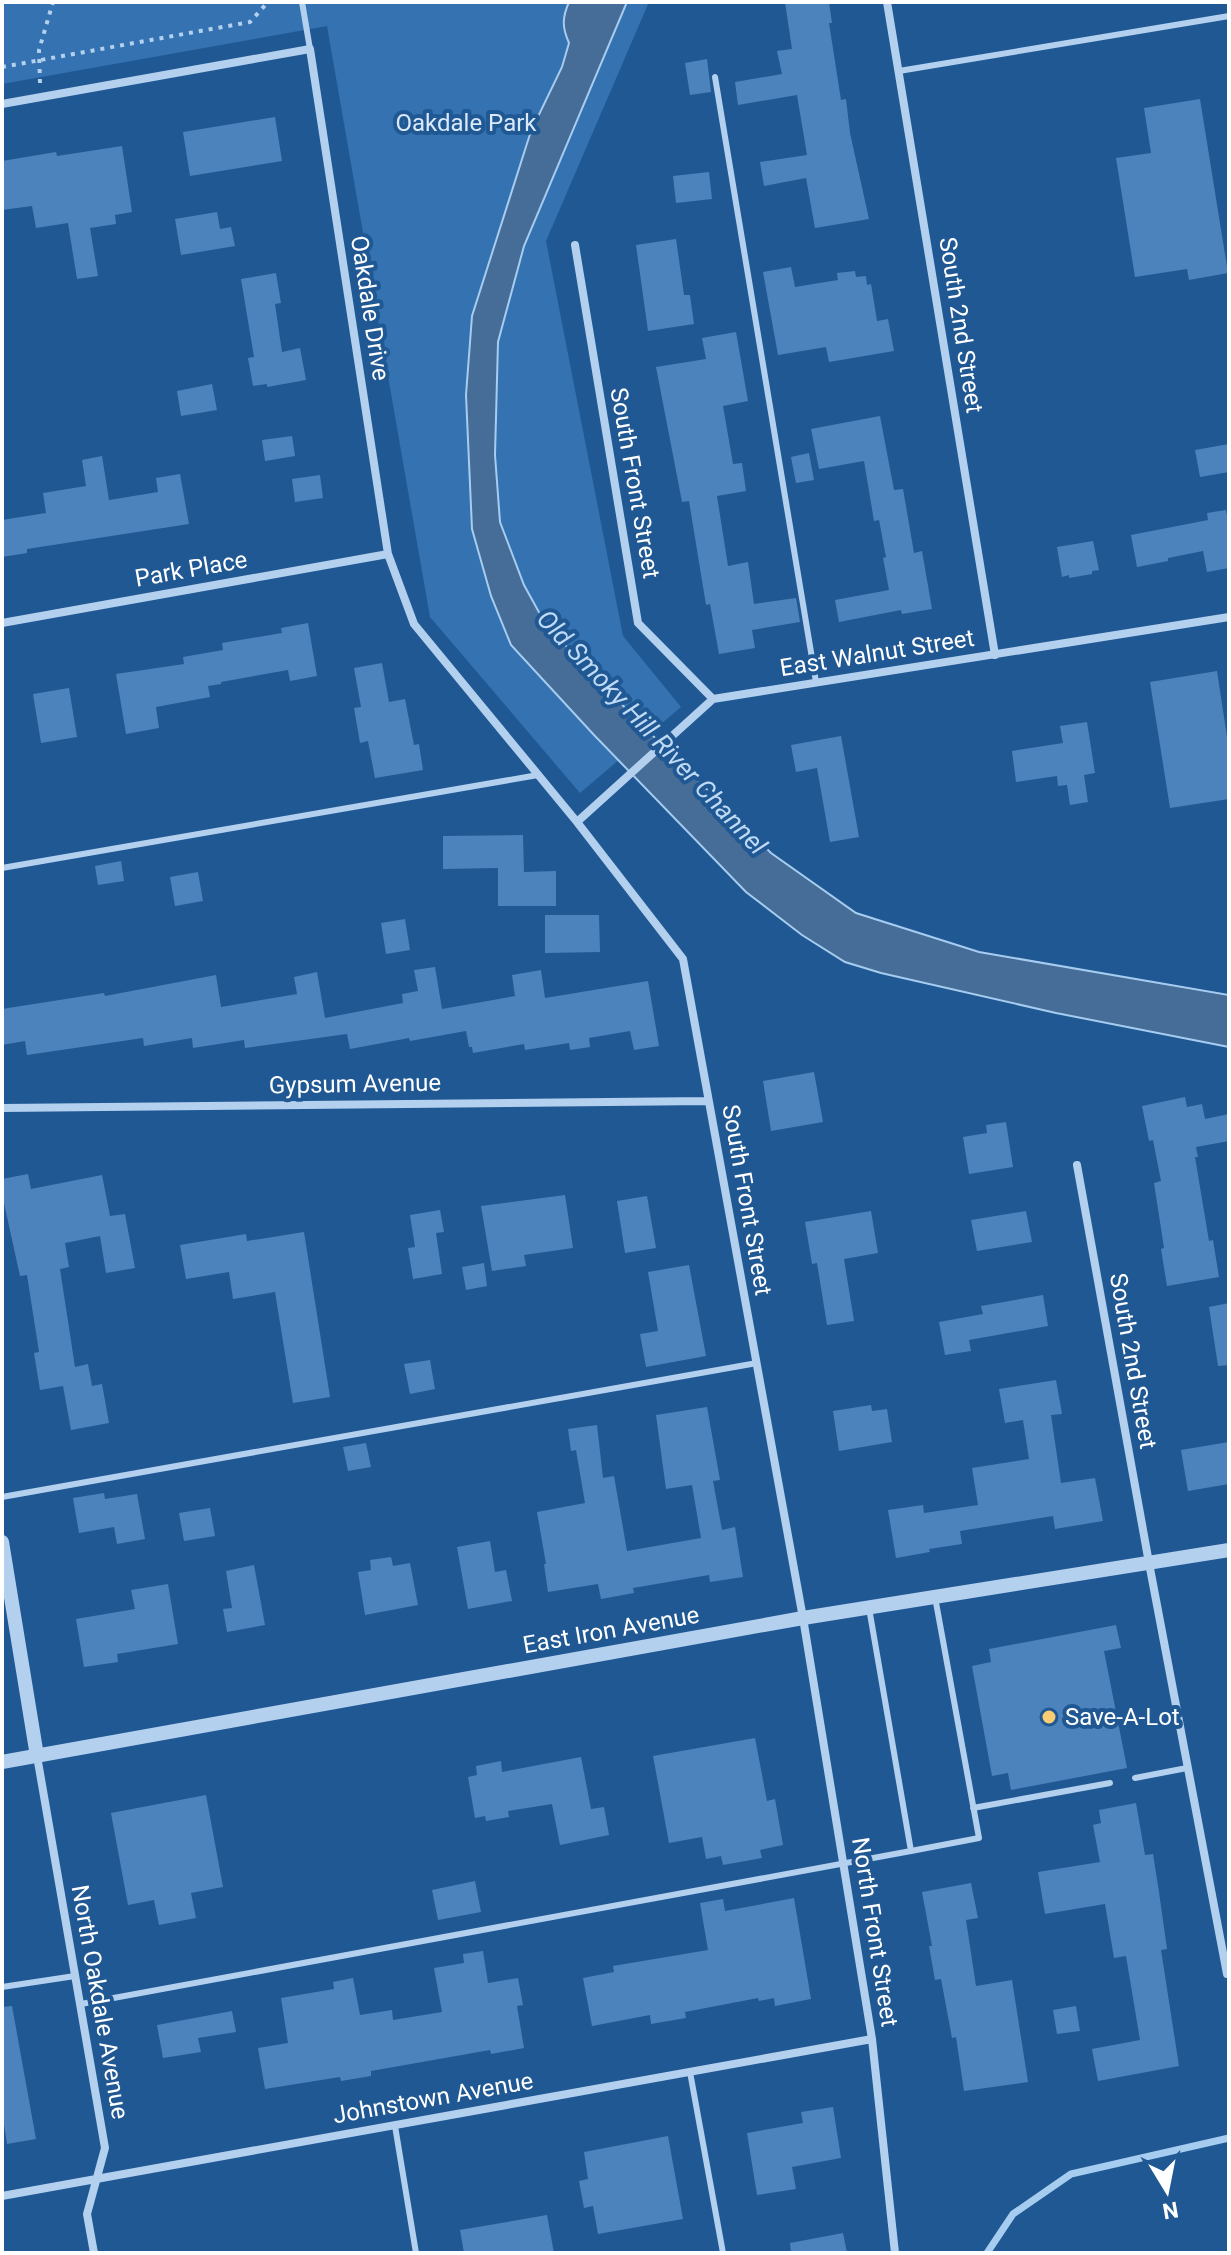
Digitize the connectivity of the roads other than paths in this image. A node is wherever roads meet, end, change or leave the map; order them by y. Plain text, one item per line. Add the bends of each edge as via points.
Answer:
1 (302, 2) edge
2 (887, 2) edge
3 (1229, 16) edge
4 (310, 49) junction
5 (899, 71) junction
6 (715, 77) dead end
7 (2, 104) edge
8 (575, 245) dead end
9 (388, 554) junction
10 (1229, 617) edge
11 (2, 623) edge
12 (995, 655) junction
13 (816, 682) junction
14 (713, 699) junction
15 (538, 775) junction
16 (577, 822) junction
17 (2, 868) edge
18 (708, 1101) junction
19 (2, 1108) edge
20 (1077, 1165) dead end
21 (757, 1363) junction
22 (2, 1497) edge
23 (2, 1542) edge
24 (1229, 1550) edge
25 (1149, 1563) junction
26 (935, 1597) junction
27 (869, 1608) junction
28 (803, 1618) junction
29 (37, 1756) junction
30 (2, 1762) edge
31 (1187, 1768) junction
32 (1135, 1778) dead end
33 (1110, 1783) dead end
34 (973, 1808) junction
35 (911, 1851) junction
36 (843, 1864) junction
37 (1228, 1974) edge
38 (75, 1976) junction
39 (2, 1987) edge
40 (81, 2004) junction
41 (872, 2039) junction
42 (690, 2072) junction
43 (395, 2126) junction
44 (95, 2180) junction
45 (2, 2196) edge
46 (94, 2253) edge
47 (416, 2253) edge
48 (723, 2253) edge
49 (895, 2253) edge

1 - 4 lane
2 - 5 street, South 2nd Street
3 - 5 lane
4 - 7 street
4 - 9 street, Oakdale Drive
5 - 12 street, South 2nd Street
6 - 13 lane
8 - 14 street, South Front Street via 638,623
9 - 11 street, Park Place
9 - 15 street, Oakdale Drive via 414,624
10 - 12 street, East Walnut Street
12 - 13 street, East Walnut Street
13 - 14 street, East Walnut Street
14 - 16 street
15 - 16 street, Oakdale Drive
15 - 17 lane
16 - 18 street, South Front Street via 683,959
18 - 19 street, Gypsum Avenue
18 - 21 street, South Front Street
20 - 25 street, South 2nd Street
21 - 22 lane
21 - 28 street, South Front Street
23 - 29 street
24 - 25 street, East Iron Avenue
25 - 26 street, East Iron Avenue
25 - 31 street, South 2nd Street
26 - 27 street, East Iron Avenue
26 - 34 lane
27 - 28 street, East Iron Avenue
27 - 35 lane
28 - 29 street, East Iron Avenue
28 - 36 street, North Front Street
29 - 30 street, East Iron Avenue
29 - 38 street, North Oakdale Avenue
31 - 32 lane
31 - 37 street, South 2nd Street
33 - 34 lane
34 - 35 lane via 979,1838
35 - 36 lane
36 - 40 lane
36 - 41 street, North Front Street
38 - 39 lane
38 - 40 street, North Oakdale Avenue
40 - 44 street, North Oakdale Avenue via 105,2148
41 - 42 street, Johnstown Avenue
41 - 49 street, North Front Street
42 - 43 street, Johnstown Avenue
42 - 48 lane
43 - 44 street, Johnstown Avenue
43 - 47 lane
44 - 45 street, Johnstown Avenue
44 - 46 street, North Oakdale Avenue via 87,2214

